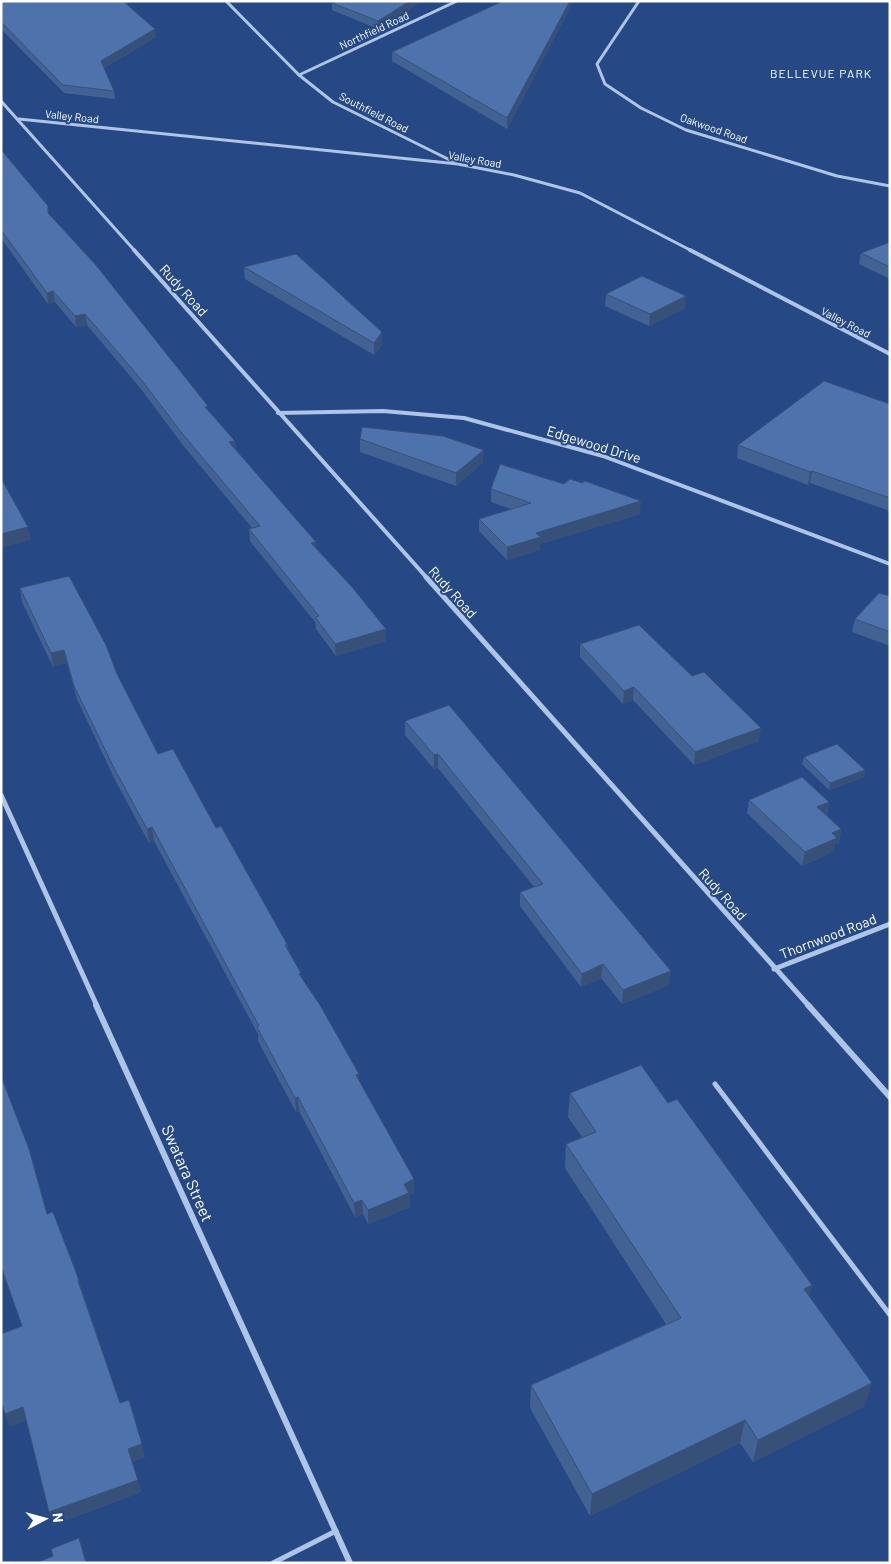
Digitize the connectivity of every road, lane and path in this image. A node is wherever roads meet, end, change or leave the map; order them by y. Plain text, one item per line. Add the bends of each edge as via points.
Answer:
1 (226, 1) edge
2 (457, 1) edge
3 (639, 1) edge
4 (299, 75) junction
5 (1, 101) edge
6 (18, 119) junction
7 (458, 164) junction
8 (890, 186) edge
9 (890, 354) edge
10 (278, 413) junction
11 (890, 564) edge
12 (1, 796) edge
13 (4, 808) edge
14 (890, 924) edge
15 (774, 969) junction
16 (715, 1084) dead end
17 (890, 1096) edge
18 (890, 1315) edge
19 (336, 1531) junction
20 (273, 1563) edge
21 (350, 1563) edge

1 - 4 street, Southfield Road
2 - 4 street, Northfield Road
3 - 8 street, Oakwood Road via 597,64 606,84 641,108 686,130 837,176
4 - 7 street, Southfield Road via 332,102
5 - 6 street, Rudy Road
6 - 7 street, Valley Road
6 - 10 street, Rudy Road
7 - 9 street, Valley Road via 580,193
10 - 11 street, Edgewood Drive via 383,411 464,418 603,456
10 - 15 street, Rudy Road
12 - 13 street, Swatara Street
13 - 19 street, Swatara Street
14 - 15 street, Thornwood Road
15 - 17 street, Rudy Road
16 - 18 lane
19 - 20 lane
19 - 21 street, Swatara Street

